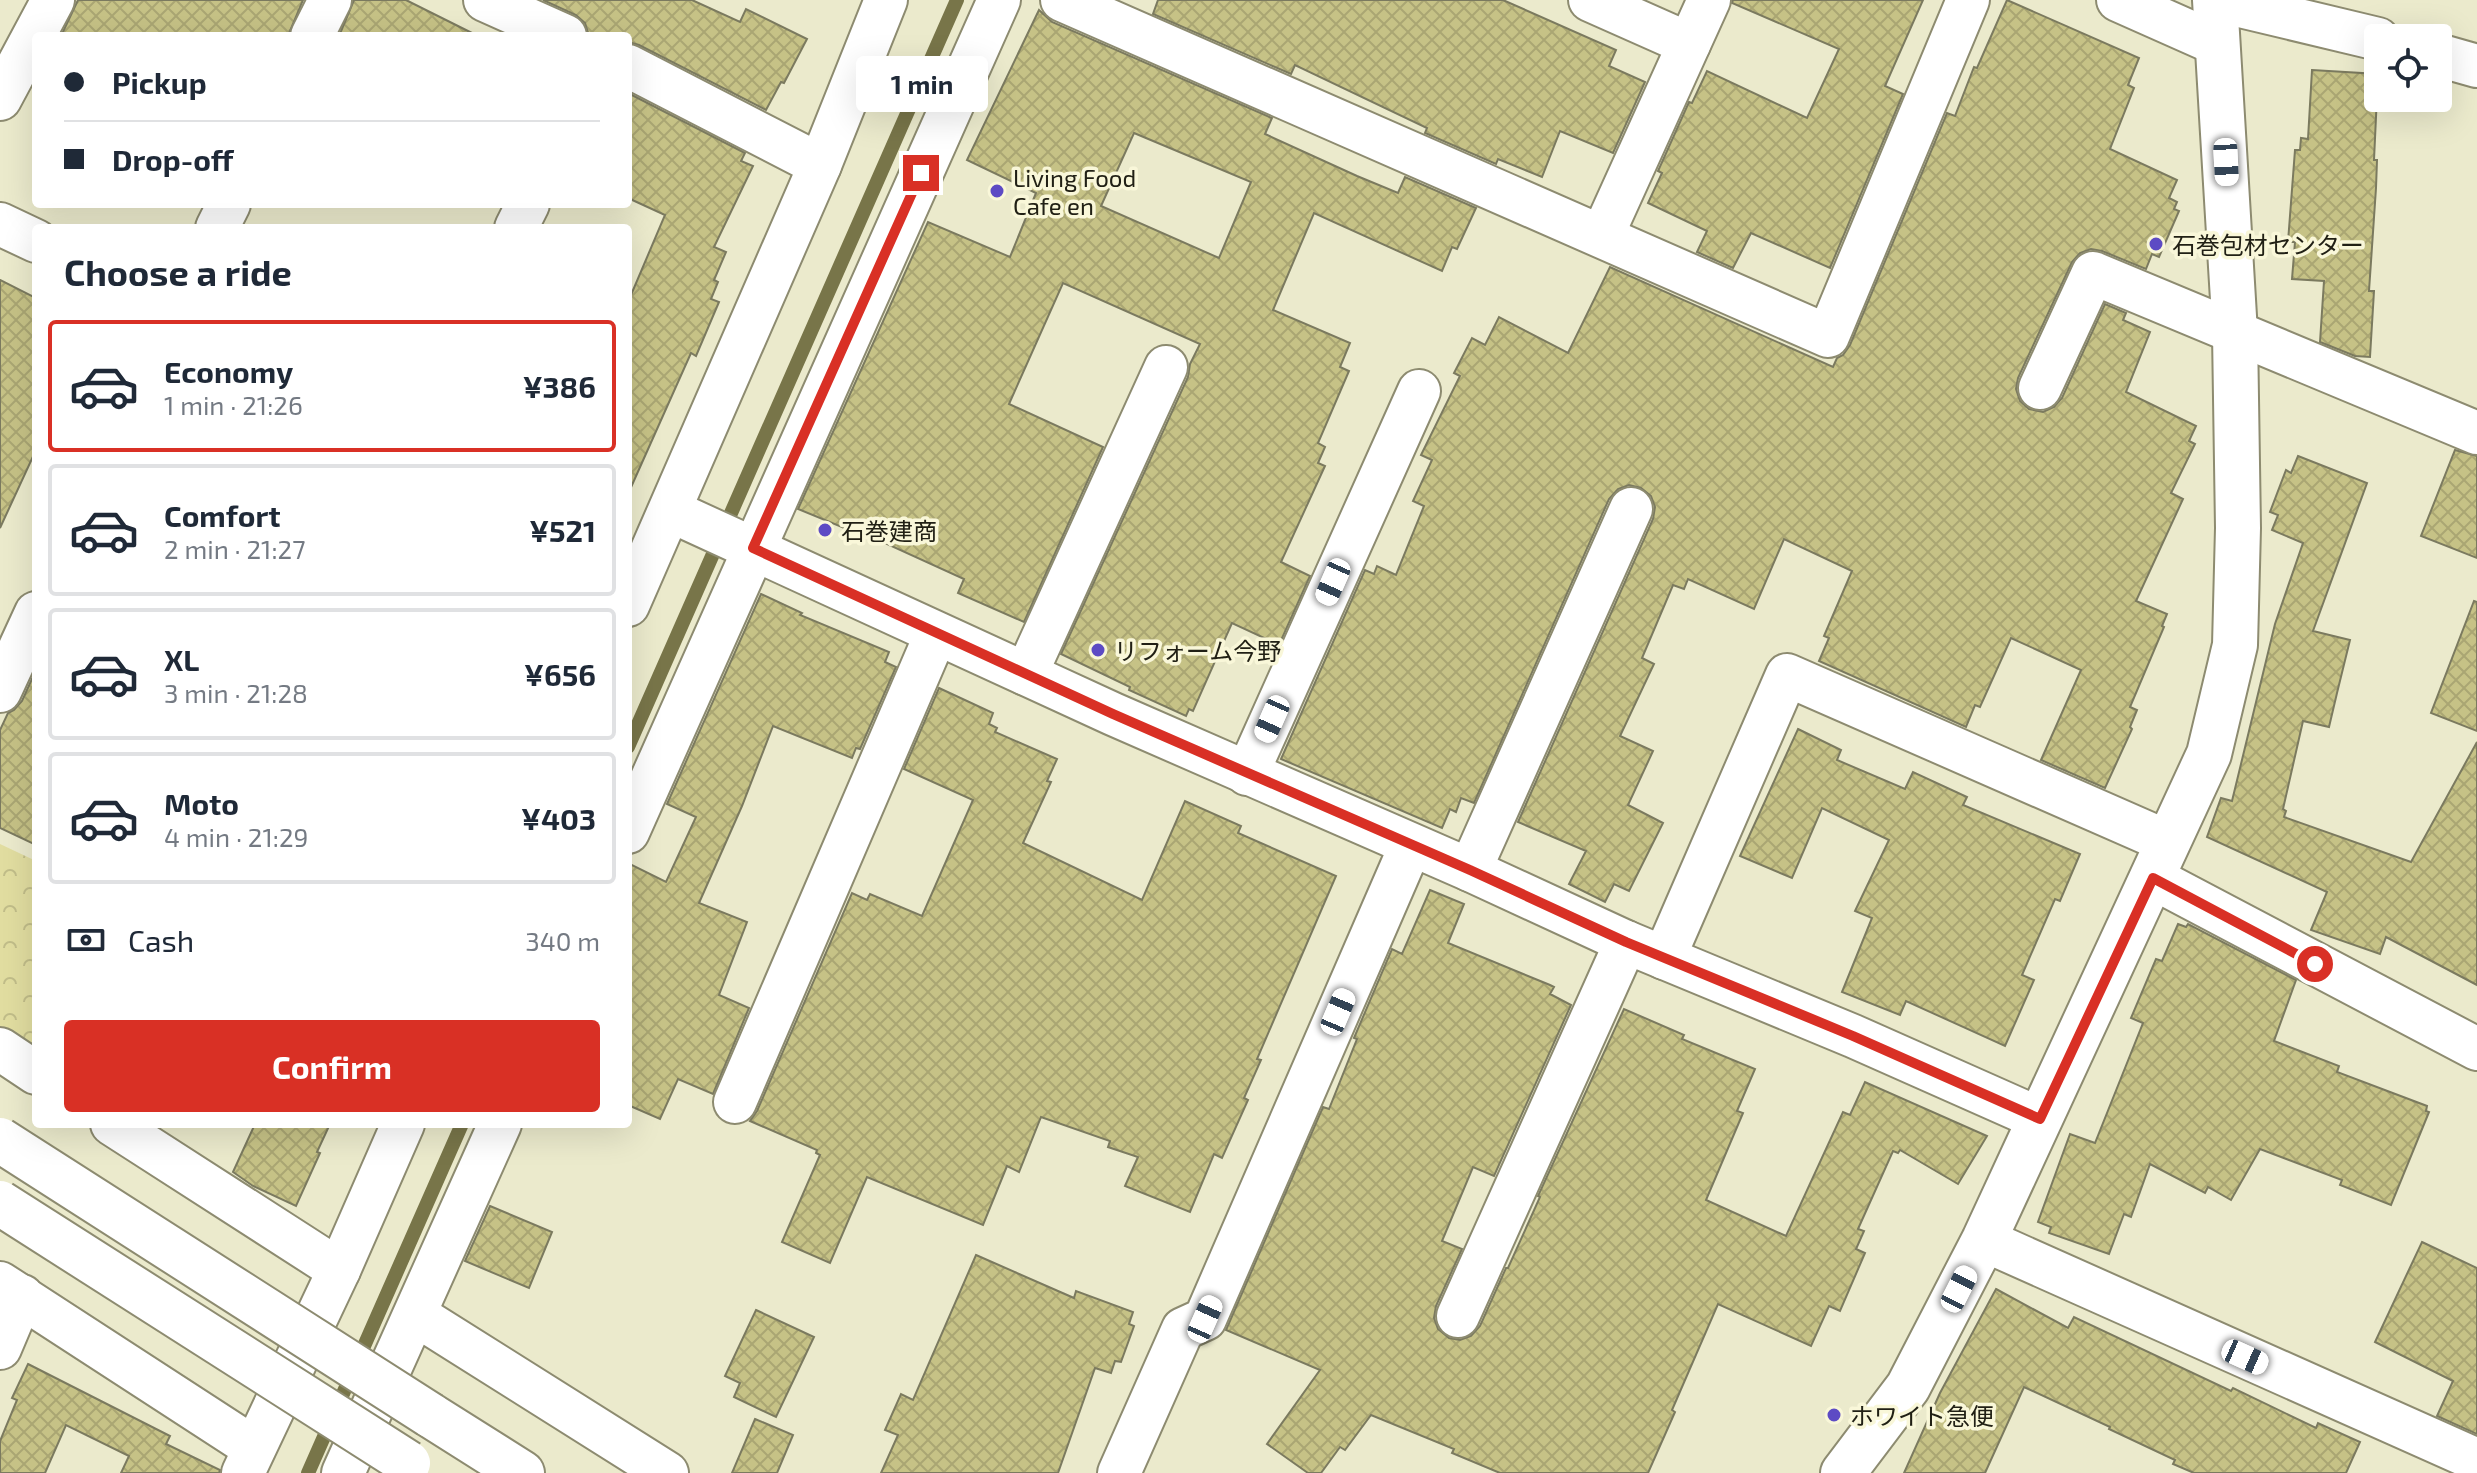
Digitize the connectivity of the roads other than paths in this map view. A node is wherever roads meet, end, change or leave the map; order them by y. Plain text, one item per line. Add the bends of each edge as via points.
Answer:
1 (53, 0) edge
2 (330, 0) edge
3 (485, 0) edge
4 (886, 0) edge
5 (999, 0) edge
6 (1062, 0) edge
7 (1590, 0) edge
8 (1709, 0) edge
9 (1968, 0) edge
10 (2118, 0) edge
11 (2215, 0) edge
12 (36, 32) edge
13 (314, 32) edge
14 (556, 32) edge
15 (2364, 36) edge
16 (32, 39) edge
17 (1689, 44) junction
18 (2217, 44) junction
19 (2452, 59) edge
20 (2477, 66) edge
21 (632, 68) edge
22 (0, 99) edge
23 (820, 165) junction
24 (0, 224) edge
25 (1602, 236) junction
26 (32, 239) edge
27 (2235, 333) junction
28 (1166, 367) dead end
29 (2040, 388) dead end
30 (1419, 391) dead end
31 (2477, 433) edge
32 (1631, 509) dead end
33 (663, 522) edge
34 (742, 544) junction
35 (632, 596) edge
36 (32, 622) edge
37 (936, 634) junction
38 (1026, 674) junction
39 (0, 691) edge
40 (1247, 774) junction
41 (632, 822) edge
42 (1411, 845) junction
43 (2160, 860) junction
44 (1470, 870) junction
45 (1645, 950) junction
46 (0, 1049) edge
47 (2477, 1049) edge
48 (32, 1070) edge
49 (735, 1102) dead end
50 (2040, 1119) junction
51 (118, 1128) edge
52 (401, 1128) edge
53 (498, 1128) edge
54 (0, 1140) edge
55 (0, 1203) edge
56 (1984, 1240) junction
57 (339, 1270) junction
58 (11, 1290) edge
59 (416, 1315) junction
60 (1458, 1316) dead end
61 (0, 1348) edge
62 (248, 1460) edge
63 (2477, 1460) edge
64 (415, 1468) edge
65 (343, 1473) edge
66 (522, 1473) edge
67 (667, 1473) edge
68 (1119, 1473) edge
69 (1843, 1473) edge

1 - 12 street
2 - 13 street
3 - 14 street
4 - 23 street
5 - 34 street
6 - 25 street
7 - 17 street
8 - 17 street
9 - 25 street via 1828,336
10 - 18 street
11 - 15 street
11 - 18 street
16 - 22 street
17 - 25 street
18 - 27 street
19 - 20 street
21 - 23 street
23 - 33 street
24 - 26 street
27 - 29 street via 2093,273
27 - 31 street
27 - 43 street via 2235,645 2209,754
28 - 38 street
30 - 40 street
32 - 44 street
33 - 34 street
33 - 35 street
34 - 37 street
34 - 41 street
36 - 39 street
37 - 38 street
37 - 49 street
38 - 40 street
40 - 42 street
42 - 44 street
42 - 68 street via 1205,1319 1183,1329
43 - 45 street via 1787,675
43 - 47 street
43 - 50 street
44 - 45 street
45 - 50 street
45 - 60 street
46 - 48 street
50 - 56 street
51 - 57 street
52 - 57 street
53 - 59 street
54 - 66 street, bridge
55 - 64 street, bridge
56 - 63 street
56 - 69 street via 1908,1387
57 - 62 street
58 - 61 street
58 - 62 street
59 - 65 street
59 - 67 street

